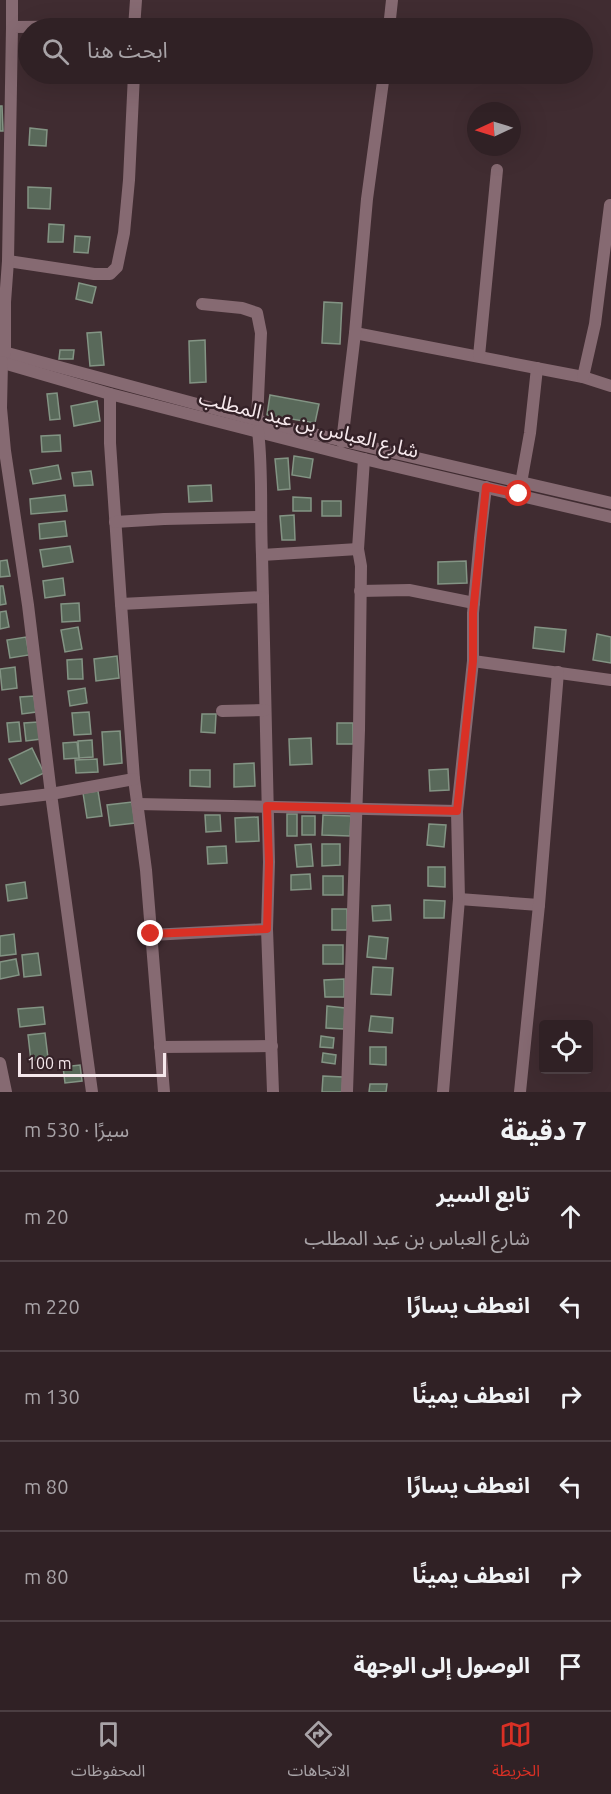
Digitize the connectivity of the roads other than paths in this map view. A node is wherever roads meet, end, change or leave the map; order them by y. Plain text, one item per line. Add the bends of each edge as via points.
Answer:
1 (12, 0) edge
2 (136, 0) edge
3 (392, 0) edge
4 (135, 18) edge
5 (390, 18) edge
6 (12, 27) junction
7 (18, 27) edge
8 (134, 84) edge
9 (383, 84) edge
10 (4, 147) edge
11 (497, 170) dead end
12 (610, 205) edge
13 (8, 261) junction
14 (202, 304) dead end
15 (355, 333) junction
16 (479, 356) junction
17 (2, 357) edge
18 (537, 368) junction
19 (583, 377) junction
20 (611, 386) edge
21 (110, 394) junction
22 (258, 425) junction
23 (342, 442) junction
24 (364, 459) junction
25 (521, 483) junction
26 (486, 487) junction
27 (611, 502) edge
28 (260, 516) junction
29 (611, 517) edge
30 (116, 522) junction
31 (358, 549) junction
32 (262, 555) junction
33 (360, 591) junction
34 (263, 597) junction
35 (474, 603) junction
36 (121, 604) junction
37 (473, 661) junction
38 (558, 672) junction
39 (611, 680) edge
40 (265, 710) junction
41 (222, 711) dead end
42 (134, 778) junction
43 (51, 795) junction
44 (0, 800) edge
45 (138, 804) junction
46 (267, 806) junction
47 (356, 810) junction
48 (457, 811) junction
49 (459, 899) junction
50 (539, 905) junction
51 (267, 929) junction
52 (151, 934) junction
53 (272, 1046) junction
54 (160, 1047) junction
55 (0, 1063) edge
56 (6, 1092) edge
57 (92, 1092) edge
58 (164, 1092) edge
59 (273, 1092) edge
60 (348, 1092) edge
61 (443, 1092) edge
62 (520, 1092) edge

1 - 6 street
2 - 4 street
3 - 5 street
6 - 7 street
6 - 10 street
8 - 13 street via 129,180 117,267 110,274 94,274
9 - 15 street
10 - 13 street
11 - 16 street
12 - 19 street via 595,324
13 - 17 street
14 - 22 street via 257,313 261,333
15 - 16 street
15 - 23 street
16 - 18 street
17 - 21 street, شارع العباس بن عبد المطلب
17 - 22 street, شارع العباس بن عبد المطلب
17 - 43 street via 0,408
18 - 19 street
18 - 25 street
19 - 20 street
21 - 22 street, شارع العباس بن عبد المطلب
21 - 30 street
22 - 23 street, شارع العباس بن عبد المطلب
22 - 24 street, شارع العباس بن عبد المطلب
22 - 28 street via 262,468
23 - 25 street, شارع العباس بن عبد المطلب
24 - 26 street, شارع العباس بن عبد المطلب
24 - 31 street
25 - 27 street, شارع العباس بن عبد المطلب
26 - 29 street, شارع العباس بن عبد المطلب
26 - 35 street
28 - 30 street
28 - 32 street
30 - 36 street
31 - 32 street
31 - 33 street
32 - 34 street
33 - 35 street via 409,590
33 - 47 street
34 - 36 street
34 - 40 street
35 - 37 street
36 - 42 street
37 - 38 street
37 - 48 street
38 - 39 street
38 - 50 street
40 - 41 street
40 - 46 street
42 - 43 street
42 - 45 street
43 - 44 street
43 - 57 street
45 - 46 street
45 - 52 street
46 - 47 street
46 - 51 street
47 - 48 street
47 - 60 street
48 - 49 street
49 - 50 street
49 - 61 street
50 - 62 street
51 - 52 street
51 - 53 street
52 - 54 street
53 - 54 street
53 - 59 street
54 - 58 street
55 - 56 street

